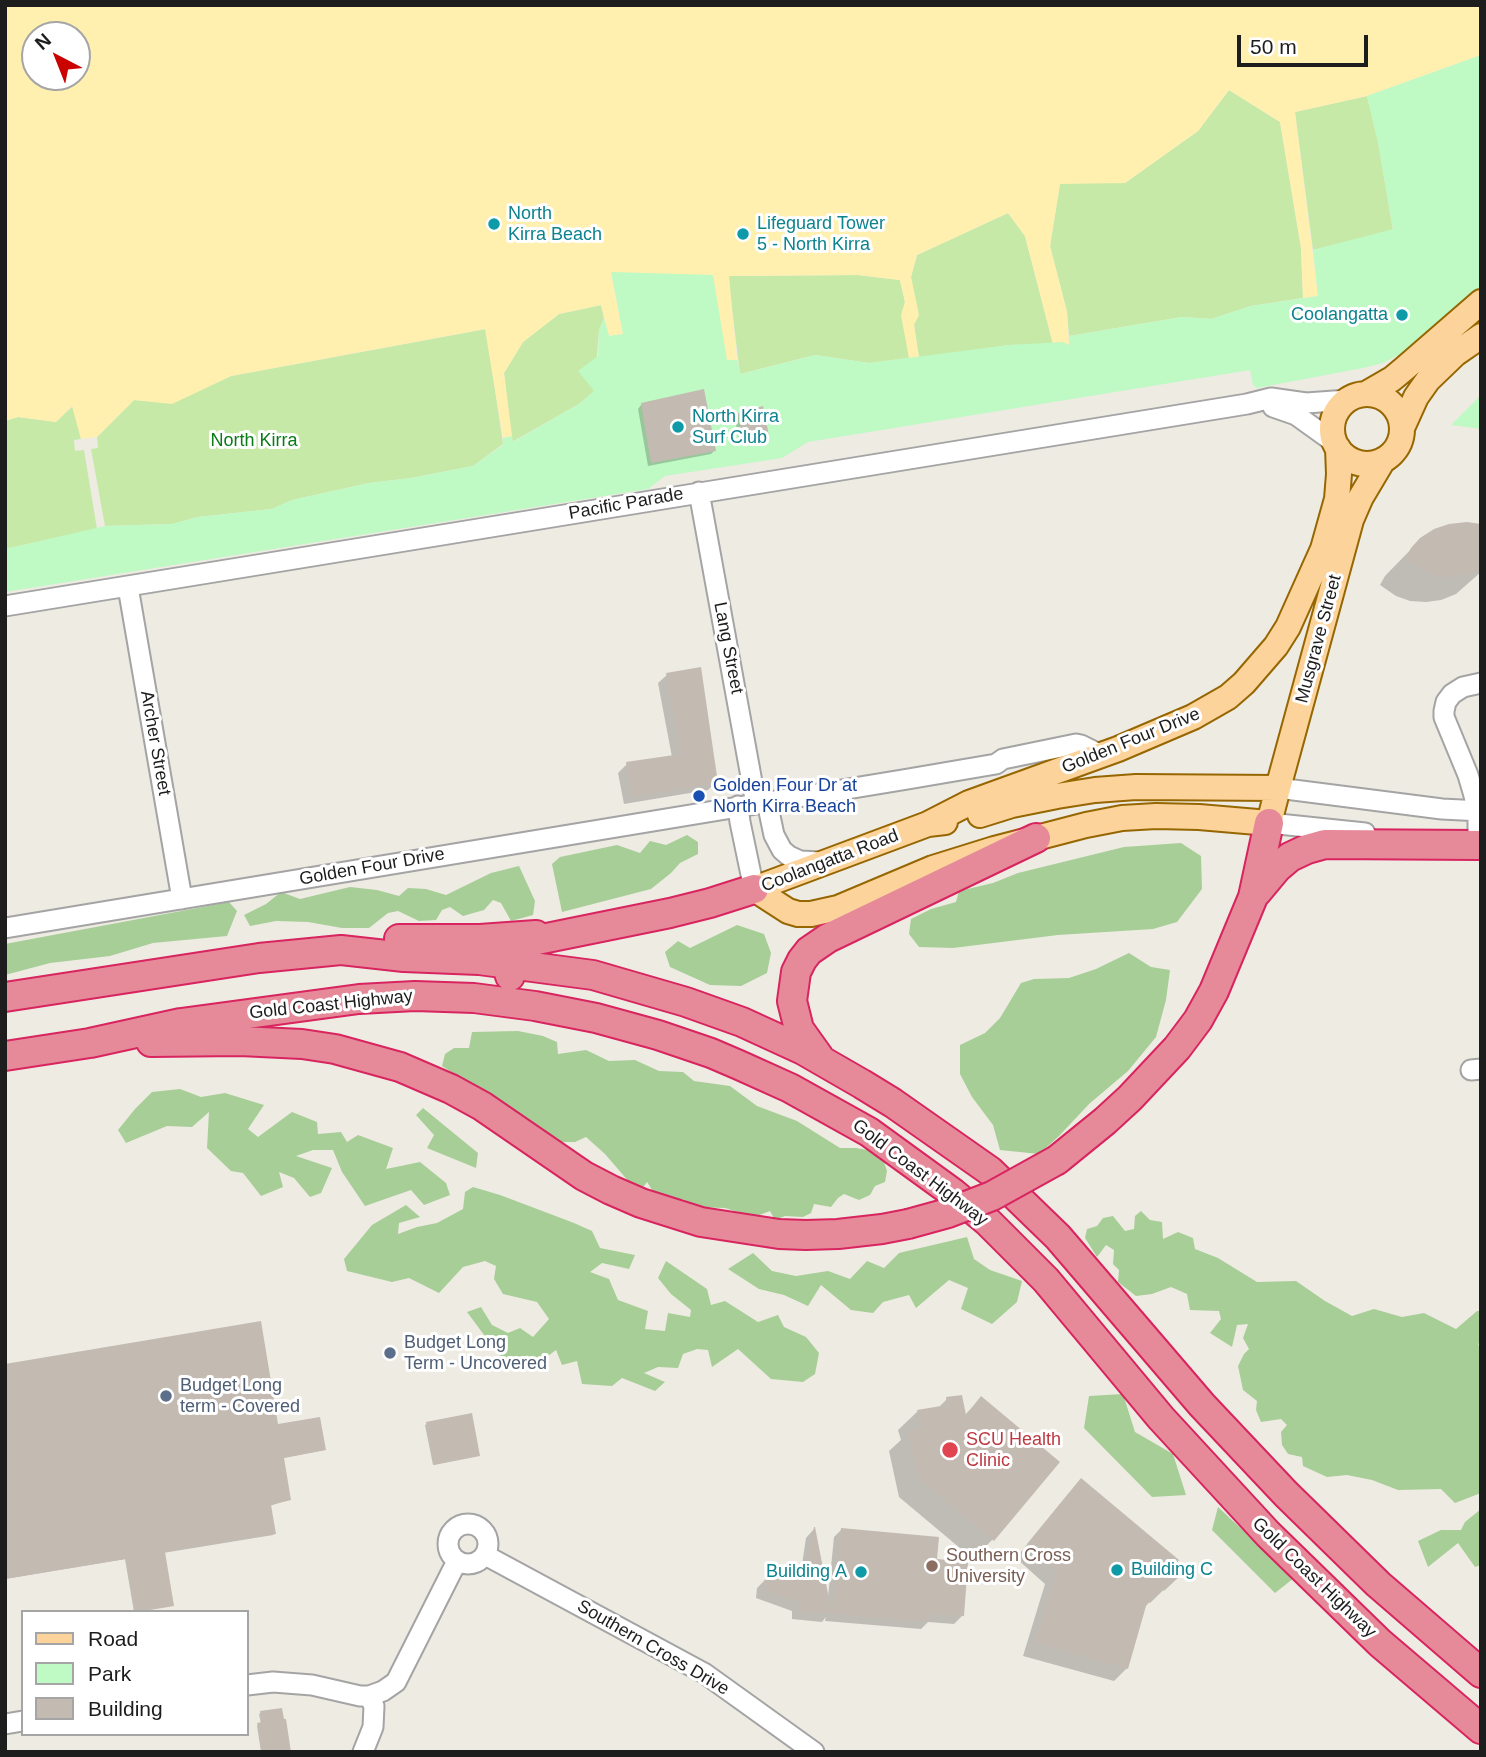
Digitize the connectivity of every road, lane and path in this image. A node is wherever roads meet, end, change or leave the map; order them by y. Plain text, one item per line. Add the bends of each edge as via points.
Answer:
1 (1481, 302) edge
2 (1481, 336) edge
3 (1357, 397) junction
4 (1247, 404) junction
5 (1402, 428) junction
6 (1337, 446) junction
7 (1382, 460) junction
8 (699, 492) junction
9 (128, 587) junction
10 (5, 606) edge
11 (1481, 683) edge
12 (1112, 751) junction
13 (1278, 788) junction
14 (753, 804) junction
15 (1479, 811) edge
16 (1269, 823) junction
17 (928, 824) junction
18 (1036, 838) junction
19 (1479, 845) edge
20 (835, 859) junction
21 (754, 889) junction
22 (1253, 897) junction
23 (182, 899) junction
24 (5, 928) edge
25 (593, 928) junction
26 (341, 950) junction
27 (506, 963) junction
28 (5, 997) edge
29 (596, 1018) junction
30 (90, 1043) junction
31 (5, 1056) edge
32 (821, 1060) junction
33 (485, 1555) junction
34 (457, 1561) junction
35 (1481, 1673) edge
36 (248, 1685) edge
37 (369, 1696) junction
38 (1481, 1729) edge
39 (363, 1752) edge
40 (814, 1752) edge

1 - 3 main road via 1392,379
2 - 5 main road via 1428,380
3 - 4 street, Pacific Parade via 1306,403 1271,398
3 - 5 main road via 1383,397 1400,415
3 - 6 main road via 1340,407 1333,422
4 - 6 street, Pacific Parade via 1296,415
4 - 8 street, Pacific Parade
5 - 7 main road via 1398,445
6 - 7 main road via 1355,462
6 - 12 main road, Golden Four Drive via 1337,499 1330,526 1312,576 1276,646 1244,683 1211,708
7 - 13 main road, Musgrave Street via 1351,520
8 - 9 street, Pacific Parade
8 - 14 street, Lang Street
9 - 10 street, Pacific Parade
9 - 23 street, Archer Street
11 - 15 street via 1459,689 1444,708
12 - 14 street, Golden Four Drive via 1097,753 1076,744 996,764
12 - 17 main road, Golden Four Drive via 969,803
13 - 15 street, Coolangatta Road
13 - 16 main road, Musgrave Street
13 - 17 main road, Coolangatta Road via 1095,790
14 - 20 street via 785,853 805,862
14 - 21 street via 740,822
14 - 23 street, Golden Four Drive
15 - 19 street
16 - 18 main road, Coolangatta Road via 1122,818
16 - 19 street, Coolangatta Road
16 - 22 highway
17 - 20 main road, Coolangatta Road
18 - 21 main road, Coolangatta Road via 933,868 838,908 806,915 792,913
18 - 32 highway via 809,951 796,972 792,1001 799,1029
19 - 22 highway via 1325,844 1276,867
20 - 21 main road, Coolangatta Road
21 - 25 highway via 670,913
22 - 30 highway, bridge via 1198,1020 1130,1098 1057,1160 992,1196 948,1213 838,1234 779,1234 669,1213 584,1176 451,1089 400,1067 335,1049 261,1041
23 - 24 street, Golden Four Drive
25 - 26 highway via 480,939 405,938
25 - 27 highway via 527,943
26 - 27 highway
26 - 28 highway
27 - 29 highway via 518,987
27 - 32 highway via 593,975 674,998 742,1022
29 - 30 highway, Gold Coast Highway via 474,998 415,996 194,1021
29 - 38 highway, Gold Coast Highway via 711,1053 790,1088 869,1132 988,1222 1046,1280 1161,1418 1268,1534 1380,1643
30 - 31 highway, Gold Coast Highway
32 - 35 highway via 893,1103 990,1171 1058,1237 1202,1405 1286,1493 1378,1584
33 - 34 street via 475,1563
33 - 34 street via 489,1543 484,1531 474,1524 462,1525 448,1543
33 - 40 street, Southern Cross Drive via 704,1673
34 - 37 street via 396,1682
36 - 37 street via 302,1684
37 - 39 street via 374,1706 373,1727

